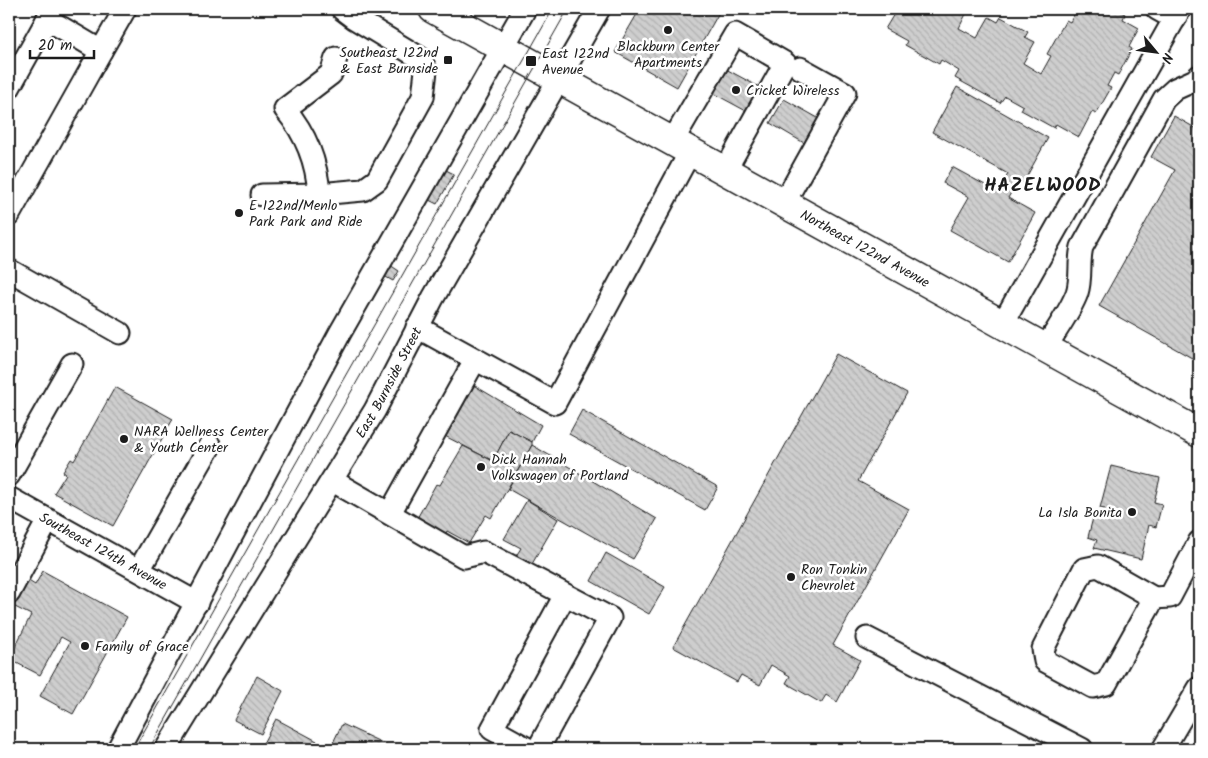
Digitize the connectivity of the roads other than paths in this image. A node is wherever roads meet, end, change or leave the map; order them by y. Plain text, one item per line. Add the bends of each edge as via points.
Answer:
1 (125, 9) edge
2 (342, 9) edge
3 (432, 9) edge
4 (525, 9) edge
5 (599, 9) edge
6 (1171, 12) edge
7 (50, 14) edge
8 (502, 48) junction
9 (101, 50) junction
10 (336, 58) dead end
11 (800, 68) dead end
12 (1199, 76) edge
13 (558, 79) junction
14 (10, 81) edge
15 (681, 147) junction
16 (725, 171) junction
17 (262, 194) dead end
18 (319, 194) junction
19 (784, 203) junction
20 (9, 215) edge
21 (9, 270) edge
22 (1003, 323) junction
23 (417, 327) junction
24 (120, 333) dead end
25 (1046, 347) junction
26 (475, 360) junction
27 (72, 364) dead end
28 (1199, 433) edge
29 (210, 446) dead end
30 (9, 475) edge
31 (333, 481) junction
32 (9, 498) edge
33 (390, 513) junction
34 (48, 520) junction
35 (1199, 542) edge
36 (139, 570) junction
37 (9, 593) edge
38 (564, 595) junction
39 (1154, 598) junction
40 (197, 603) junction
41 (867, 638) dead end
42 (1199, 688) edge
43 (1170, 747) edge
44 (118, 749) edge
45 (166, 749) edge
46 (528, 749) edge
47 (538, 749) edge
48 (1082, 749) edge

1 - 9 street
2 - 18 street via 420,58 426,70 426,84 423,97 377,180 363,190
3 - 8 main road, Northeast 122nd Avenue
4 - 8 street
5 - 13 street, East Burnside Street
6 - 22 street
7 - 9 street
7 - 14 street
8 - 13 main road, Northeast 122nd Avenue
8 - 40 street via 340,333
9 - 20 street
10 - 18 street via 331,74 285,109 314,159
11 - 19 street via 845,93
12 - 25 street via 1175,88 1164,99 1082,247 1077,293
13 - 15 main road, Northeast 122nd Avenue
13 - 23 street, East Burnside Street
15 - 16 main road, Northeast 122nd Avenue
15 - 16 street via 735,34 785,63
15 - 26 street via 555,403
16 - 19 main road, Northeast 122nd Avenue
17 - 18 street
19 - 22 main road, Northeast 122nd Avenue
21 - 24 street
22 - 25 main road, Northeast 122nd Avenue
23 - 26 street
23 - 31 street, East Burnside Street via 375,410
25 - 28 main road, Northeast 122nd Avenue
26 - 33 street
27 - 30 street
29 - 36 street
31 - 33 street
31 - 45 street, East Burnside Street
32 - 34 street, Southeast 124th Avenue
33 - 38 street via 464,557 484,552
34 - 36 street, Southeast 124th Avenue
34 - 37 street
35 - 39 street via 1170,597
36 - 40 street, Southeast 124th Avenue
38 - 46 street via 492,729
38 - 47 street via 610,618
39 - 39 street via 1106,684 1093,687 1045,661 1043,649 1084,569 1098,566
40 - 44 street
41 - 48 street
42 - 43 street

